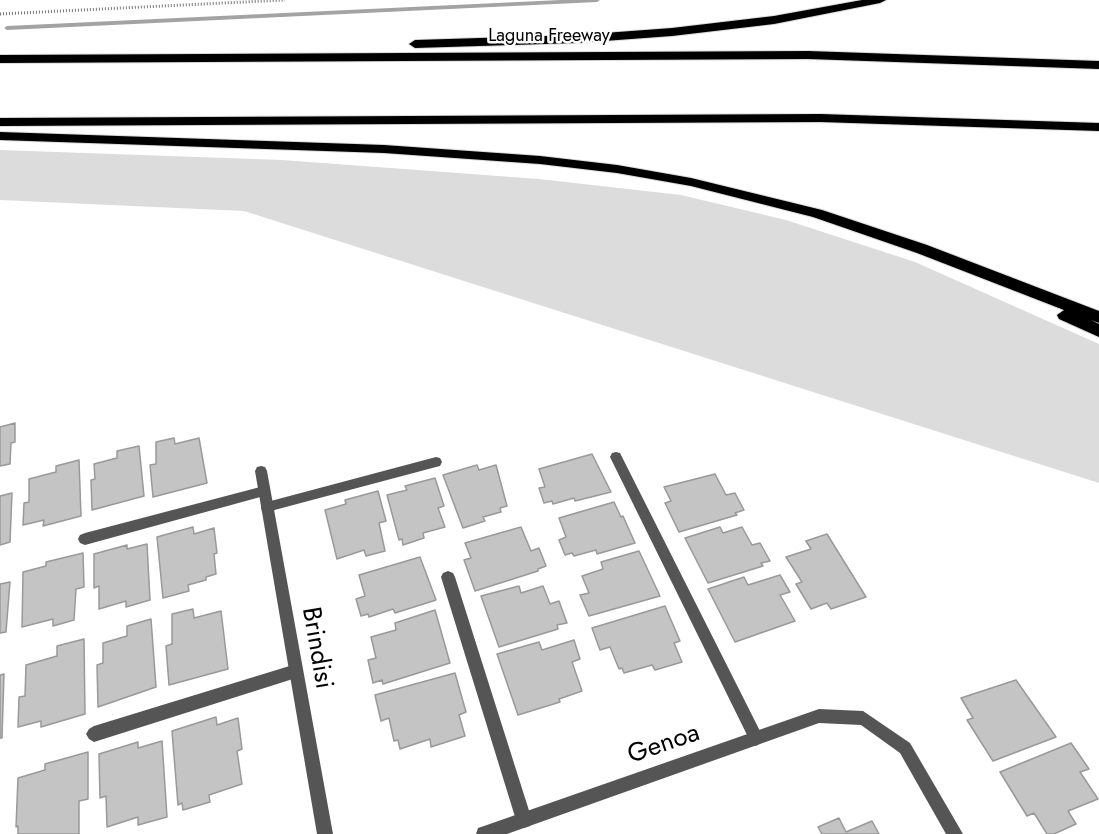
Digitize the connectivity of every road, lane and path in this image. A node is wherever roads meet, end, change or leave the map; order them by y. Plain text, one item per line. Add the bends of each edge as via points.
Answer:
1 (285, 0) edge
2 (880, 0) edge
3 (0, 14) edge
4 (189, 58) junction
5 (0, 59) edge
6 (1099, 65) edge
7 (0, 122) edge
8 (1099, 127) edge
9 (0, 136) edge
10 (922, 249) junction
11 (1099, 317) edge
12 (1099, 331) edge
13 (616, 457) dead end
14 (436, 462) dead end
15 (261, 471) dead end
16 (264, 491) junction
17 (267, 507) junction
18 (86, 539) dead end
19 (448, 577) dead end
20 (296, 671) junction
21 (94, 734) dead end
22 (756, 738) junction
23 (524, 820) junction
24 (325, 834) edge
25 (484, 834) edge
26 (955, 834) edge

1 - 3 path
2 - 4 highway via 735,25 637,35 310,47
4 - 5 highway, Laguna Freeway
4 - 6 highway, Laguna Freeway via 808,55
7 - 8 highway via 820,118
9 - 10 highway via 384,149 617,169 691,182 817,213
10 - 11 highway
10 - 12 highway
13 - 22 street
14 - 17 street
15 - 16 street, Brindisi
16 - 17 street, Brindisi
16 - 18 street
17 - 20 street, Brindisi
19 - 23 street
20 - 21 street
20 - 24 street, Brindisi
22 - 23 street, Genoa
22 - 26 street, Genoa via 819,716 863,718 905,748
23 - 25 street, Genoa

